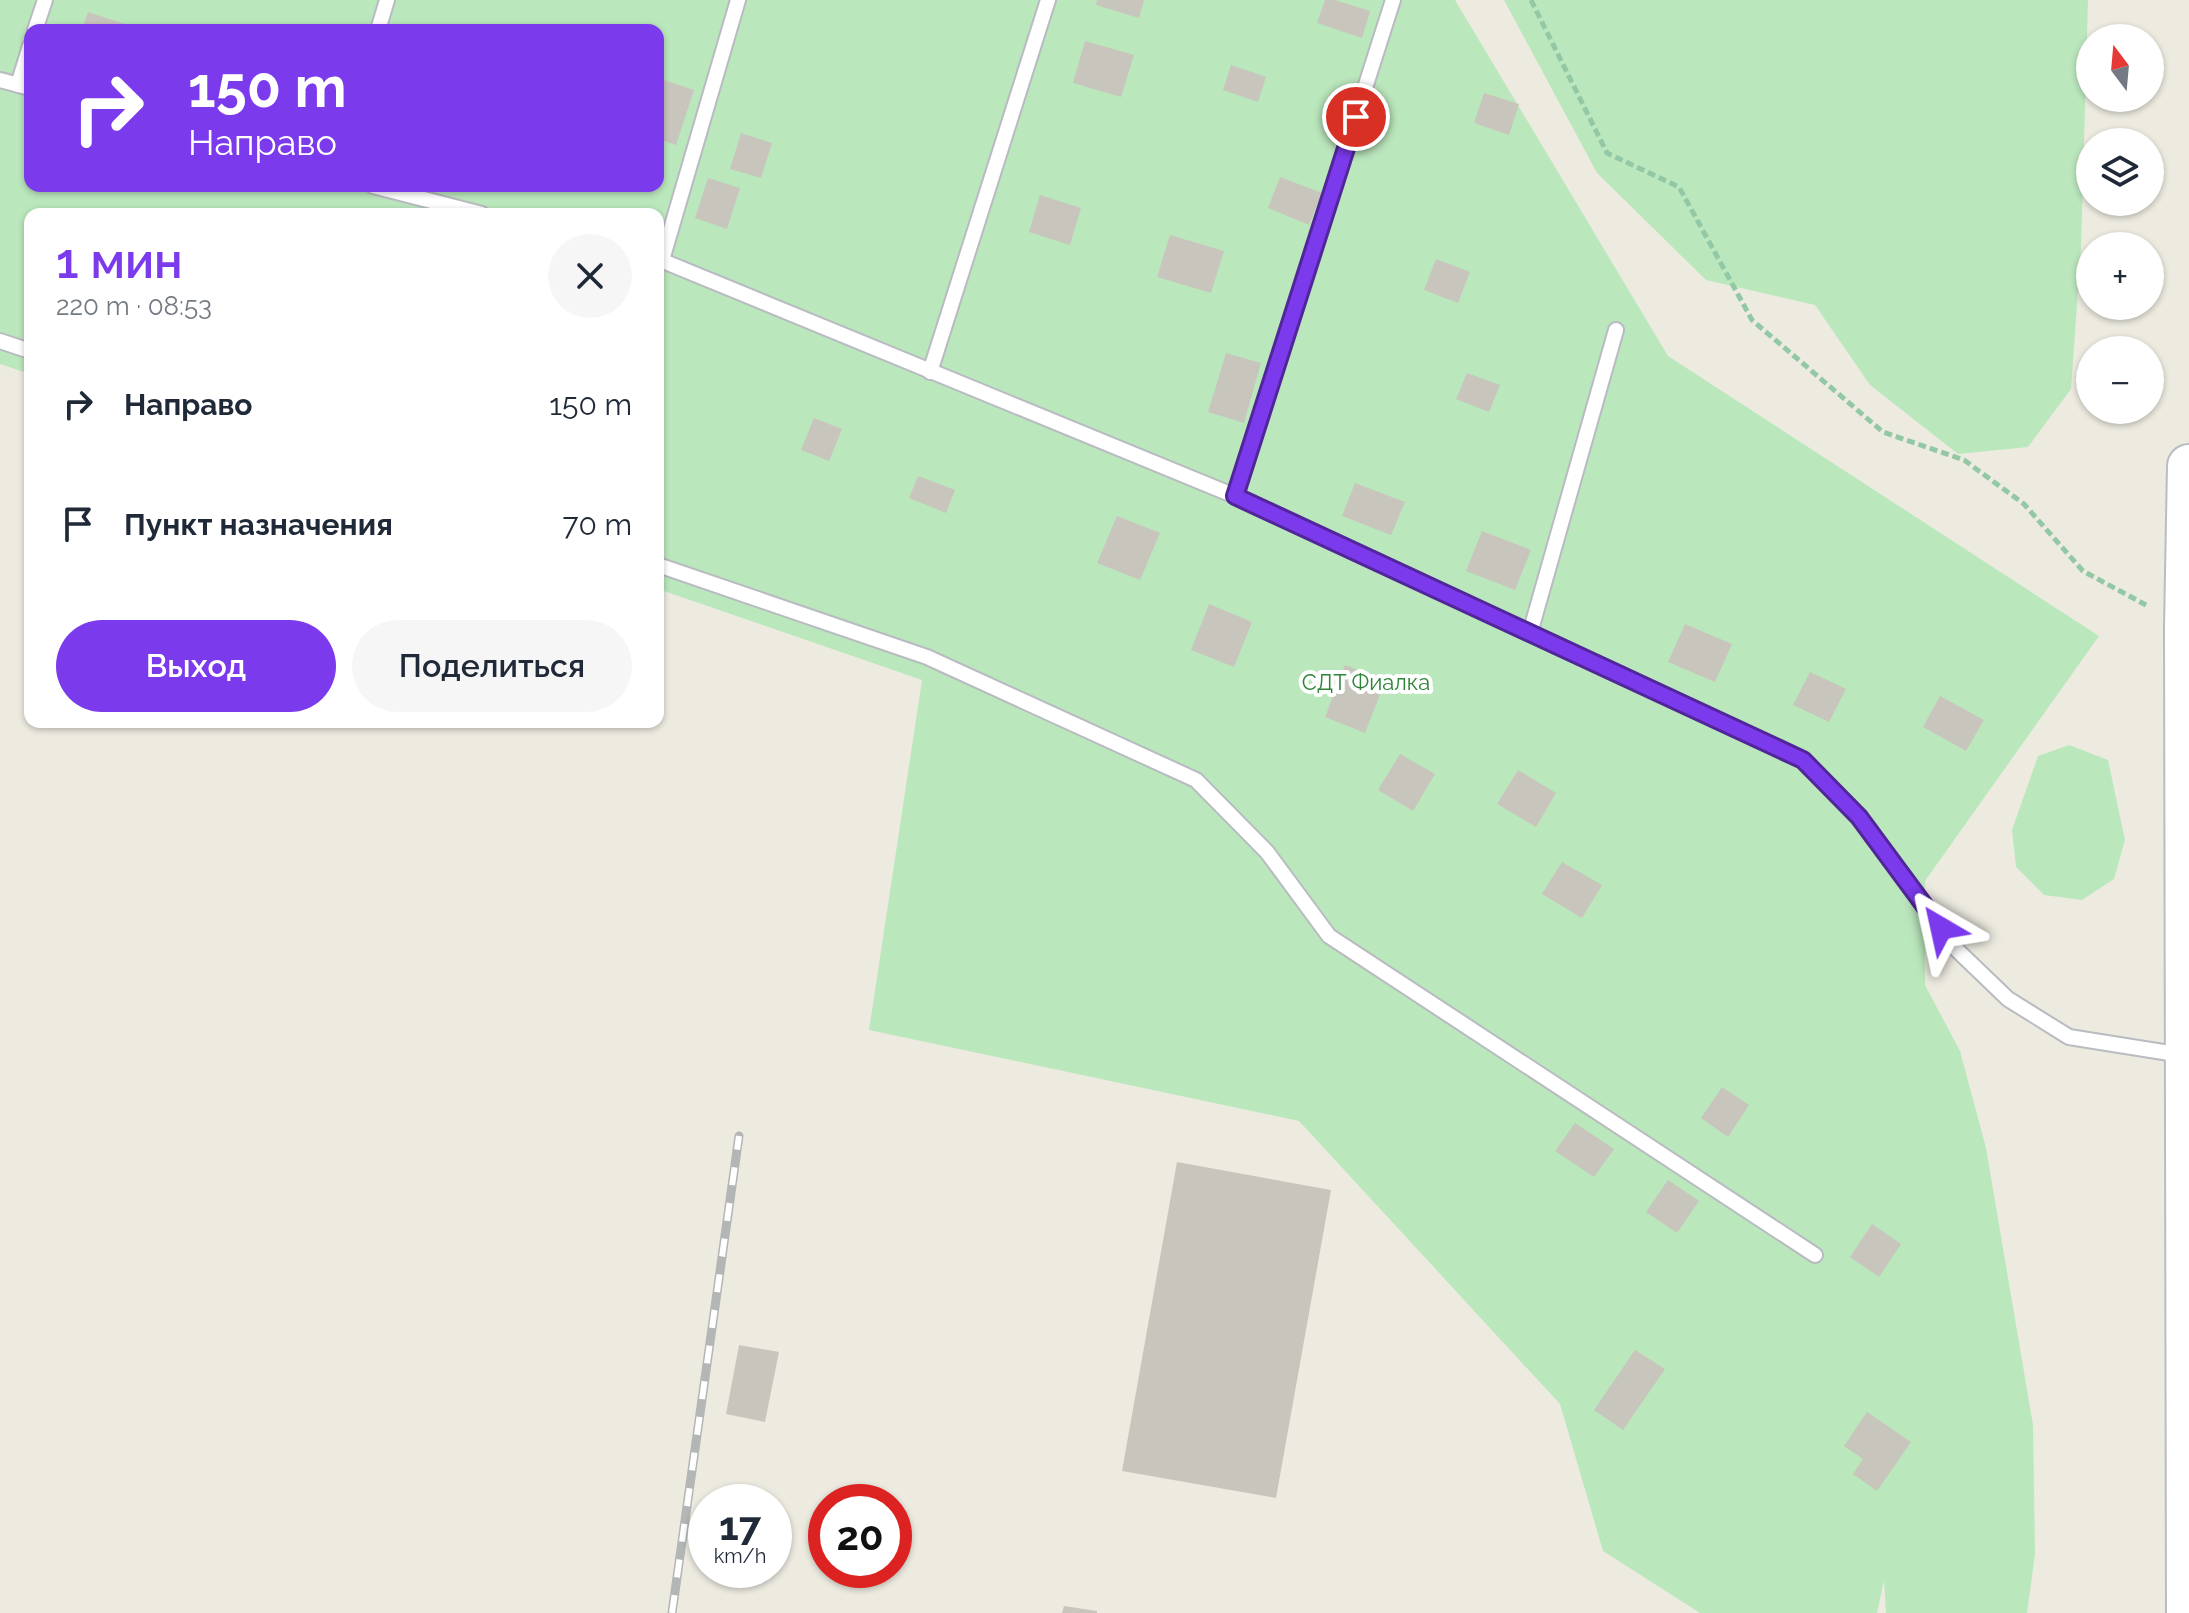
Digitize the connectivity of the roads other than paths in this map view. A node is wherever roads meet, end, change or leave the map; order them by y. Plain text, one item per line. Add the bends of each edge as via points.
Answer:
1 (45, 0) edge
2 (387, 0) edge
3 (738, 0) edge
4 (1048, 0) edge
5 (1393, 0) edge
6 (37, 24) edge
7 (380, 24) edge
8 (0, 80) edge
9 (24, 87) edge
10 (396, 192) edge
11 (459, 208) edge
12 (664, 246) edge
13 (664, 261) edge
14 (1616, 330) dead end
15 (0, 341) edge
16 (24, 349) edge
17 (930, 372) junction
18 (2189, 466) edge
19 (1235, 496) junction
20 (664, 567) edge
21 (1530, 633) junction
22 (2186, 1056) junction
23 (1815, 1255) dead end
24 (2188, 1613) edge

1 - 6 lane
2 - 7 lane
3 - 12 lane
4 - 17 lane
5 - 19 lane
8 - 9 lane
10 - 11 lane
13 - 17 lane
14 - 21 lane
15 - 16 lane
17 - 19 lane
18 - 22 street
19 - 21 lane
20 - 23 lane via 927,657 1196,780 1267,852 1329,936
21 - 22 lane via 1803,760 1859,817 1957,950 2008,999 2069,1037
22 - 24 street

